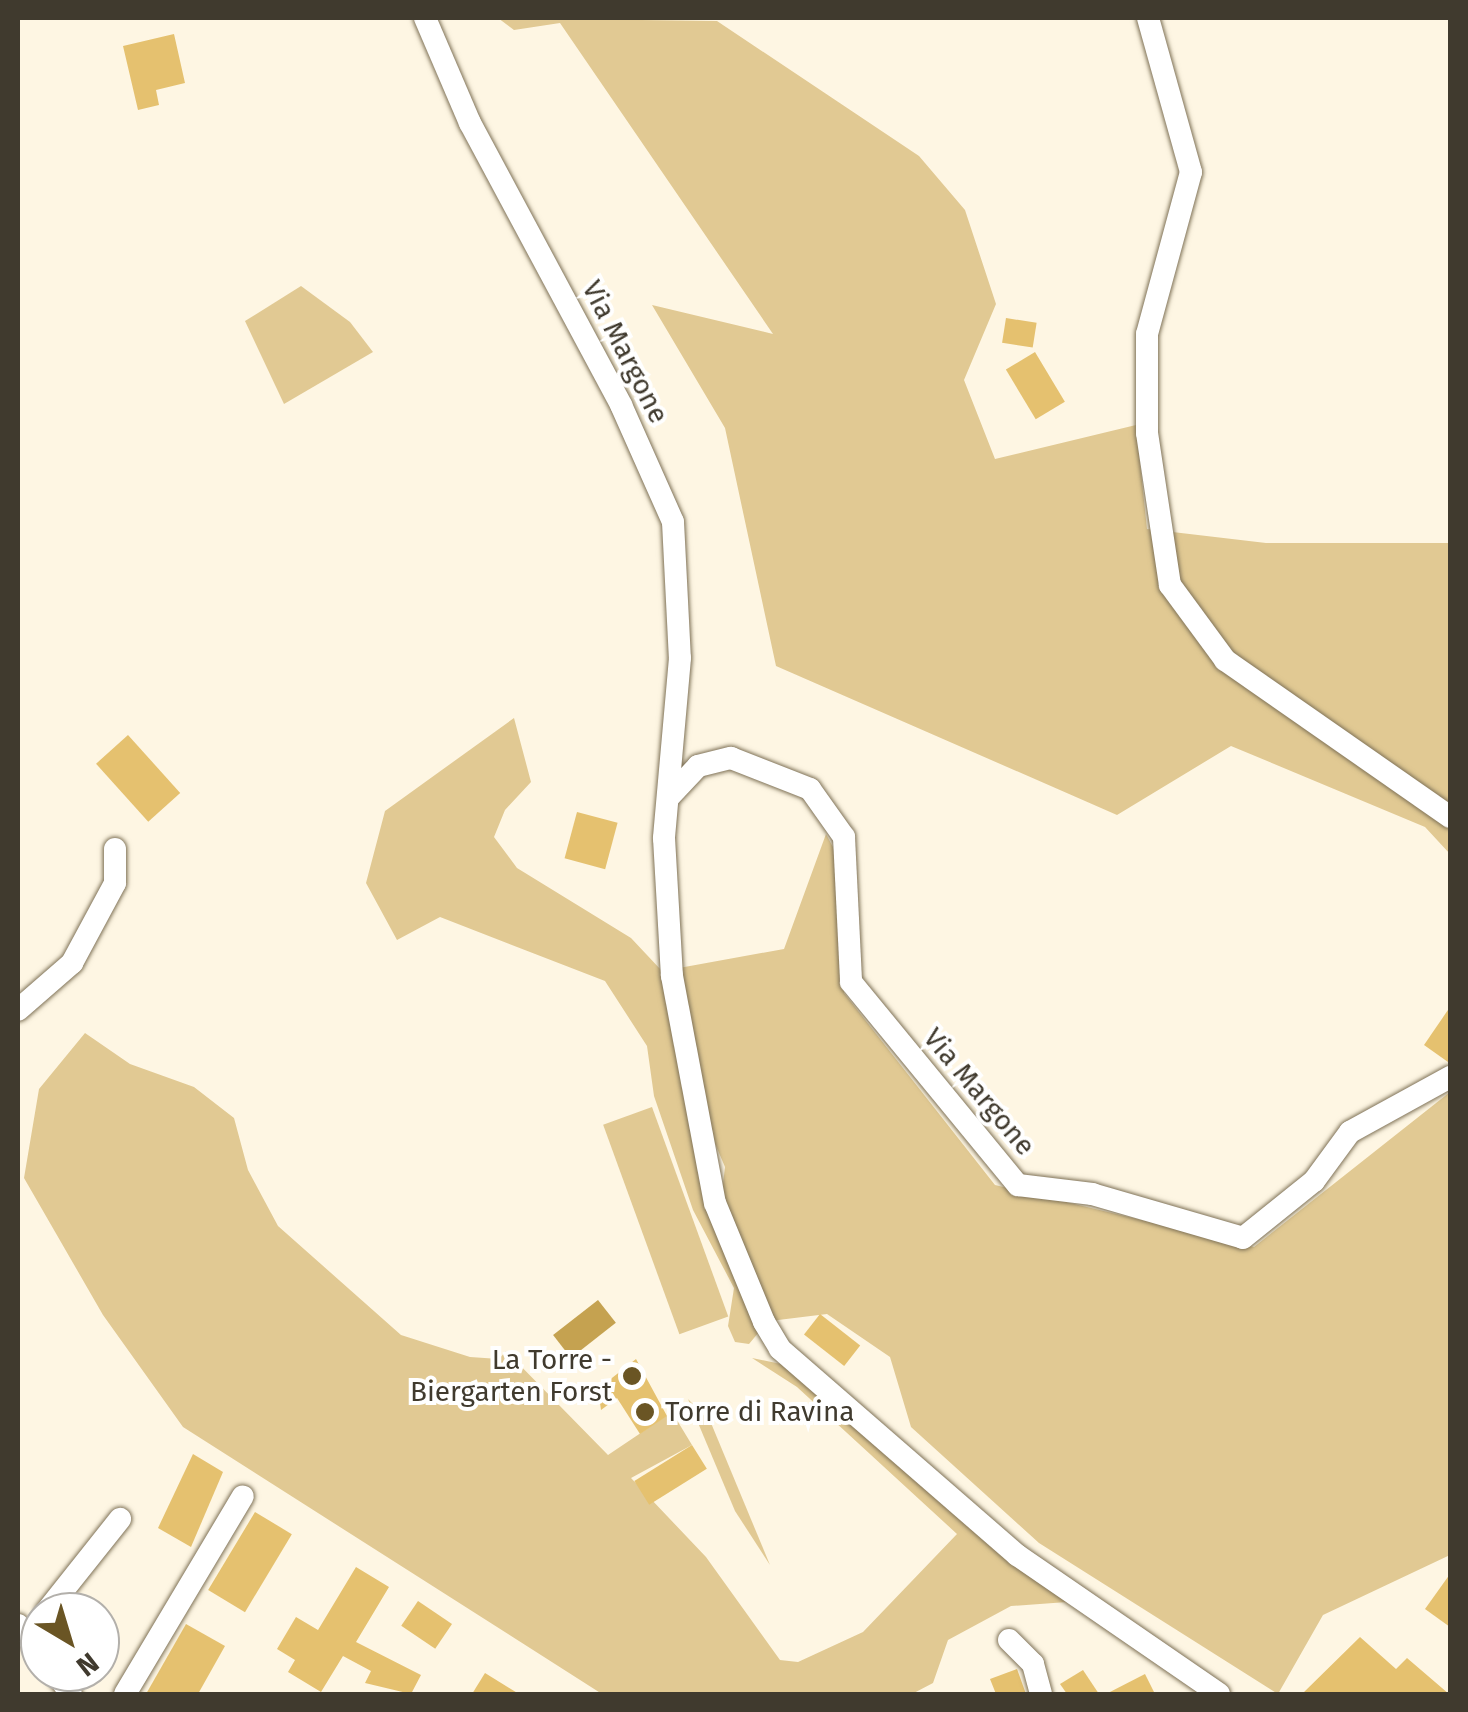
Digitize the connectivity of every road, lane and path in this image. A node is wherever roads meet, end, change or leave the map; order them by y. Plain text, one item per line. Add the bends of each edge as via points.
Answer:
1 (425, 18) edge
2 (1148, 18) edge
3 (668, 798) junction
4 (1450, 817) edge
5 (115, 849) dead end
6 (18, 1010) edge
7 (1450, 1076) edge
8 (243, 1496) dead end
9 (120, 1519) dead end
10 (62, 1592) edge
11 (1009, 1640) dead end
12 (125, 1694) edge
13 (1042, 1694) edge
14 (1219, 1694) edge

1 - 3 street, Via Margone via 470,123 621,405 673,522 680,658
2 - 4 street via 1191,172 1147,334 1147,432 1170,585 1225,660
3 - 7 street, Via Margone via 698,766 731,758 810,789 834,818 848,852 851,982 1018,1185 1092,1194 1243,1238 1314,1181 1350,1132
3 - 14 street, Via Margone via 672,976 691,1091 715,1203 774,1342 1017,1554
5 - 6 street via 115,883 72,963
8 - 12 street
9 - 10 street
11 - 13 street via 1033,1664

